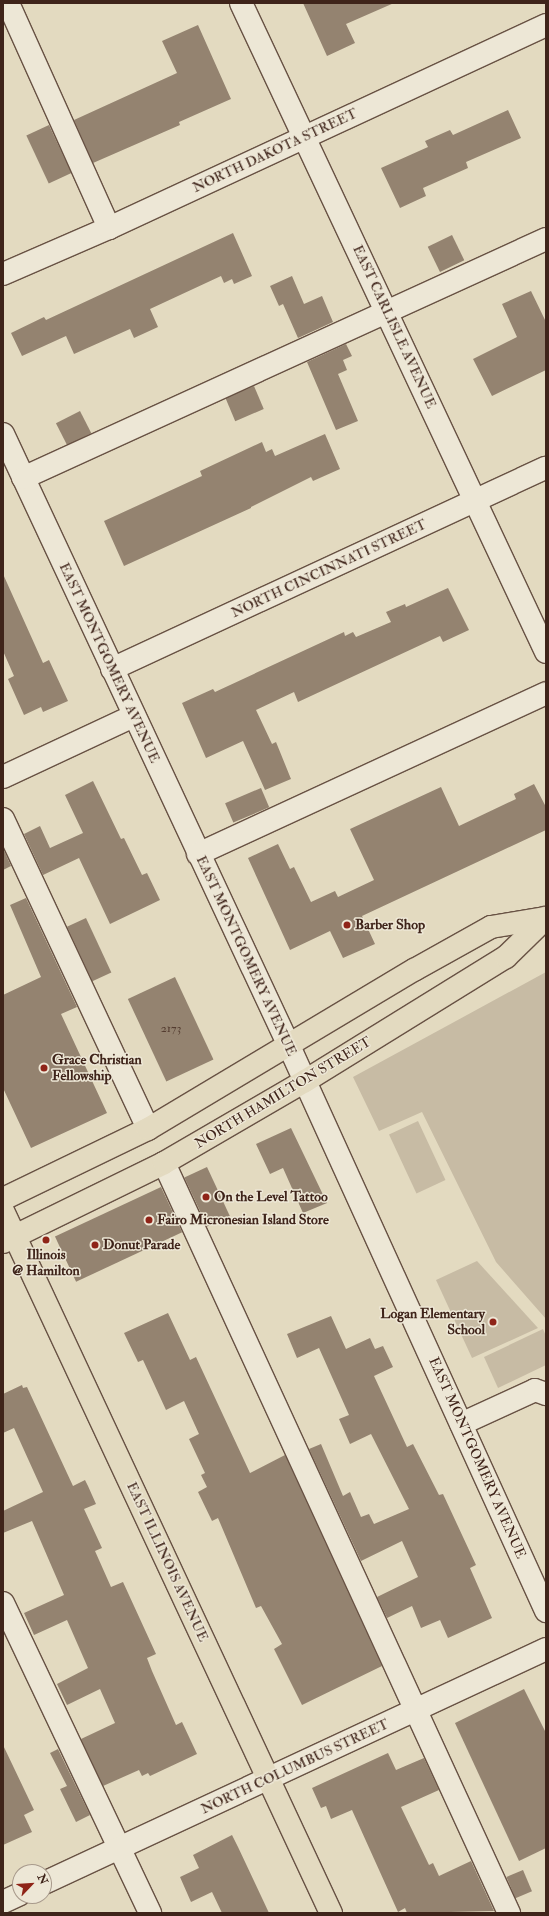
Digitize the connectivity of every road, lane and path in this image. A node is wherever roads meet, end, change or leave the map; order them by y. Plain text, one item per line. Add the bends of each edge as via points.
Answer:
1 (8, 3) edge
2 (241, 3) edge
3 (546, 25) edge
4 (304, 137) junction
5 (109, 228) junction
6 (546, 239) edge
7 (3, 274) edge
8 (387, 313) junction
9 (3, 434) edge
10 (546, 468) edge
11 (23, 478) junction
12 (477, 500) junction
13 (546, 652) edge
14 (112, 669) junction
15 (546, 694) edge
16 (133, 716) junction
17 (3, 777) edge
18 (3, 819) edge
19 (198, 854) junction
20 (546, 918) edge
21 (289, 1046) junction
22 (305, 1081) junction
23 (148, 1129) junction
24 (164, 1163) junction
25 (3, 1199) edge
26 (3, 1211) edge
27 (9, 1239) edge
28 (546, 1394) edge
29 (461, 1424) junction
30 (3, 1603) edge
31 (546, 1611) edge
32 (546, 1649) edge
33 (414, 1711) junction
34 (268, 1780) junction
35 (120, 1848) junction
36 (52, 1879) edge
37 (150, 1913) edge
38 (331, 1913) edge
39 (509, 1913) edge

1 - 5 street
2 - 4 street, EAST CARLISLE AVENUE
3 - 4 street, NORTH DAKOTA STREET
4 - 5 street, NORTH DAKOTA STREET
4 - 8 street, EAST CARLISLE AVENUE
5 - 7 street, NORTH DAKOTA STREET
6 - 8 street
8 - 11 street
8 - 12 street, EAST CARLISLE AVENUE
9 - 11 street, EAST MONTGOMERY AVENUE
10 - 12 street, NORTH CINCINNATI STREET
11 - 14 street, EAST MONTGOMERY AVENUE
12 - 13 street, EAST CARLISLE AVENUE
12 - 14 street, NORTH CINCINNATI STREET
14 - 16 street, EAST MONTGOMERY AVENUE
15 - 19 street
16 - 17 street
16 - 19 street, EAST MONTGOMERY AVENUE
18 - 23 street
19 - 21 street, EAST MONTGOMERY AVENUE
20 - 21 main road, NORTH HAMILTON STREET via 491,927 414,970
20 - 22 main road, NORTH HAMILTON STREET via 506,957
21 - 22 street, EAST MONTGOMERY AVENUE
21 - 23 main road, NORTH HAMILTON STREET
22 - 24 main road, NORTH HAMILTON STREET
22 - 29 street, EAST MONTGOMERY AVENUE
23 - 25 main road, NORTH HAMILTON STREET
24 - 27 main road, NORTH HAMILTON STREET
24 - 33 street
26 - 27 main road, EAST ILLINOIS AVENUE
27 - 34 main road, EAST ILLINOIS AVENUE
28 - 29 street via 535,1390
29 - 31 street, EAST MONTGOMERY AVENUE
30 - 35 street
32 - 33 street, NORTH COLUMBUS STREET
33 - 34 street, NORTH COLUMBUS STREET
33 - 39 street
34 - 35 street, NORTH COLUMBUS STREET
34 - 38 main road, EAST ILLINOIS AVENUE
35 - 36 street, NORTH COLUMBUS STREET
35 - 37 street

